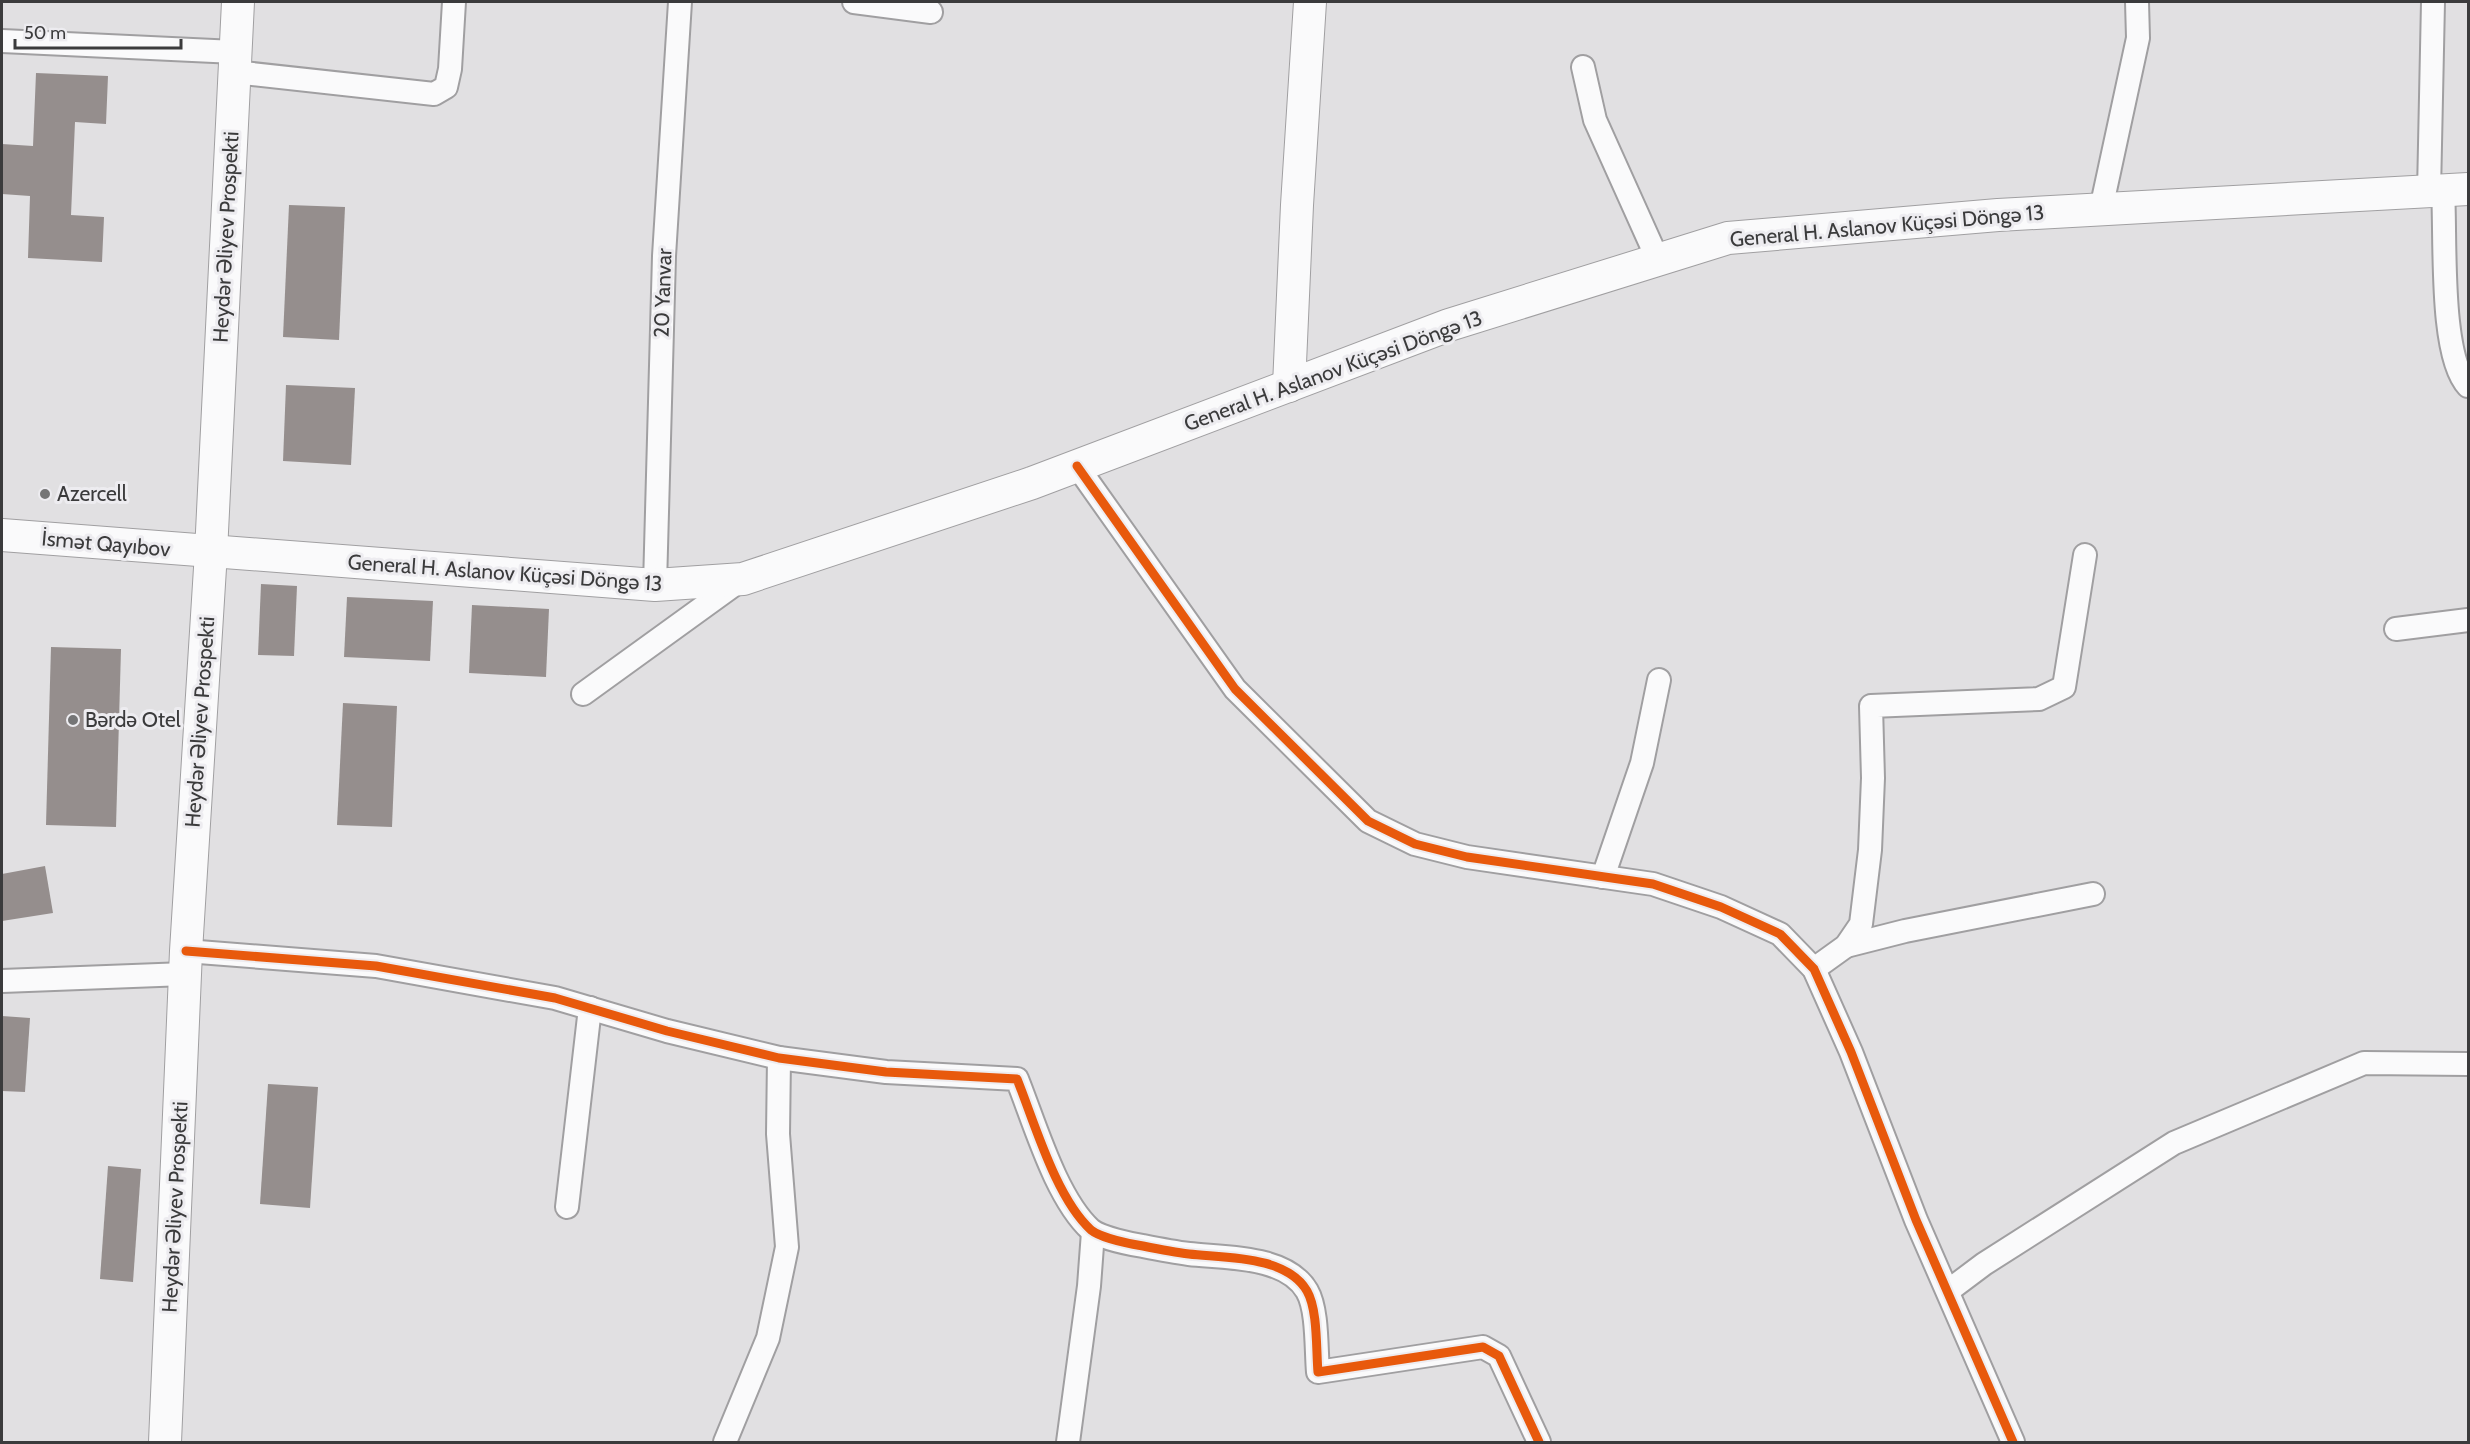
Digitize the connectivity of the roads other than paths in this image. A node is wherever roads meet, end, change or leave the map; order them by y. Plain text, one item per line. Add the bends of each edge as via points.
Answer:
1 (238, 2) edge
2 (454, 2) edge
3 (680, 2) edge
4 (854, 2) edge
5 (1310, 2) edge
6 (2137, 2) edge
7 (2433, 2) edge
8 (931, 12) dead end
9 (2, 41) edge
10 (235, 62) junction
11 (1582, 67) dead end
12 (2447, 191) edge
13 (2101, 209) junction
14 (1658, 260) junction
15 (1290, 386) junction
16 (2469, 386) edge
17 (1077, 466) junction
18 (2, 535) edge
19 (211, 552) junction
20 (2085, 555) dead end
21 (743, 579) junction
22 (655, 585) junction
23 (2469, 620) edge
24 (2396, 629) dead end
25 (1659, 680) dead end
26 (582, 694) dead end
27 (1603, 877) junction
28 (2093, 894) dead end
29 (1845, 946) junction
30 (186, 962) junction
31 (1814, 969) junction
32 (2, 981) edge
33 (590, 1008) junction
34 (779, 1058) junction
35 (2469, 1064) edge
36 (567, 1207) dead end
37 (1093, 1232) junction
38 (1948, 1291) junction
39 (165, 1443) edge
40 (725, 1443) edge
41 (1068, 1443) edge
42 (1539, 1443) edge
43 (2013, 1443) edge

1 - 10 main road, Heydər Əliyev Prospekti
2 - 10 street via 450,69 446,87 434,94
3 - 22 street, 20 Yanvar via 664,256
4 - 8 street
5 - 15 main road
6 - 13 street via 2138,38
7 - 12 street
9 - 10 street
10 - 19 main road, Heydər Əliyev Prospekti
11 - 14 street via 1595,120
12 - 13 main road, General H. Aslanov Küçəsi Döngə 13
12 - 16 street via 2447,327 2456,368
13 - 14 main road, General H. Aslanov Küçəsi Döngə 13 via 1728,238
14 - 15 main road, General H. Aslanov Küçəsi Döngə 13 via 1449,325
15 - 17 main road, General H. Aslanov Küçəsi Döngə 13
17 - 21 main road, General H. Aslanov Küçəsi Döngə 13
17 - 27 street via 1235,689 1368,821 1415,844 1467,857
18 - 19 main road, İsmət Qayıbov
19 - 22 main road, General H. Aslanov Küçəsi Döngə 13
19 - 30 main road, Heydər Əliyev Prospekti
20 - 29 street via 2064,687 2039,699 1871,706 1870,850 1861,924
21 - 22 main road, General H. Aslanov Küçəsi Döngə 13
21 - 26 street
23 - 24 street
25 - 27 street via 1642,763
27 - 31 street via 1653,884 1721,907 1780,934
28 - 29 street
29 - 31 street
30 - 32 street
30 - 33 street via 376,966 555,998
30 - 39 main road, Heydər Əliyev Prospekti
31 - 38 street
33 - 34 street
33 - 36 street
34 - 37 street via 886,1072 1017,1079 1073,1210
34 - 40 street via 778,1134 787,1247 768,1338
35 - 38 street via 2364,1063 2174,1143
37 - 41 street
37 - 42 street via 1130,1244 1254,1260 1289,1273 1306,1291 1313,1312 1318,1372 1483,1347 1499,1356
38 - 43 street

